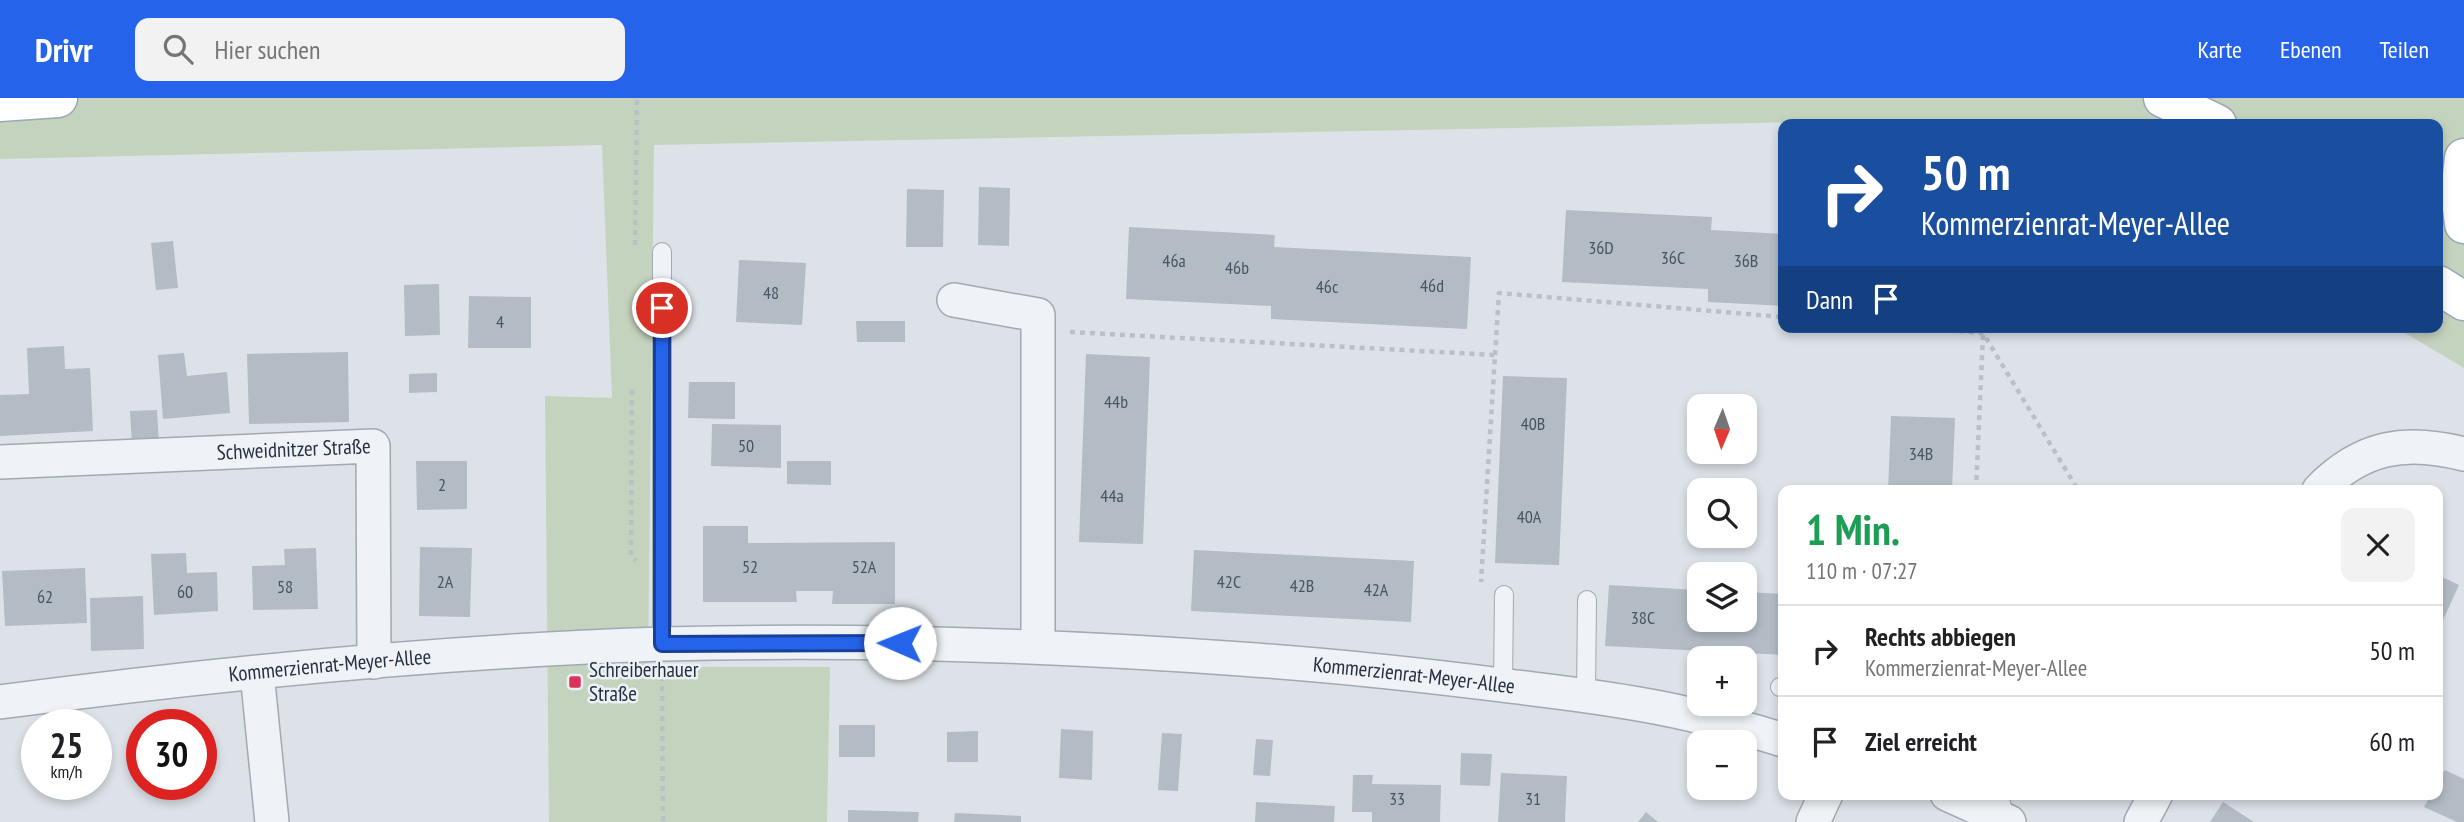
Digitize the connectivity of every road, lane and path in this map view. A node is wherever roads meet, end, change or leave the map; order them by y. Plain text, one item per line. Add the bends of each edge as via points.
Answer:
1 (58, 98) edge
2 (2163, 98) edge
3 (0, 102) edge
4 (2207, 119) edge
5 (2464, 158) edge
6 (2464, 224) edge
7 (662, 252) dead end
8 (2443, 288) edge
9 (954, 300) dead end
10 (2464, 301) edge
11 (1778, 317) edge
12 (1038, 331) junction
13 (1983, 333) joint
14 (1495, 355) junction
15 (2464, 454) edge
16 (0, 461) edge
17 (1976, 485) edge
18 (2075, 485) edge
19 (2324, 485) edge
20 (1480, 586) dead end
21 (1504, 595) dead end
22 (1587, 600) dead end
23 (662, 644) junction
24 (1038, 646) junction
25 (374, 662) junction
26 (257, 673) junction
27 (1503, 685) junction
28 (1586, 695) junction
29 (0, 702) edge
30 (1778, 739) edge
31 (1823, 800) edge
32 (1966, 800) edge
33 (2153, 800) edge
34 (2004, 812) edge
35 (272, 822) edge
36 (663, 822) edge
37 (1813, 822) edge
38 (2141, 822) edge

1 - 3 main road
2 - 4 main road
5 - 6 main road via 2460,192
7 - 23 lane
8 - 10 main road
9 - 12 street via 1038,315
11 - 14 path via 1499,293
12 - 14 path
12 - 24 street
13 - 17 path
13 - 18 path
14 - 20 path
15 - 19 street via 2437,447 2397,446 2360,458
16 - 25 street, Schweidnitzer Straße via 373,446
21 - 27 lane
22 - 28 lane
23 - 24 street, Kommerzienrat-Meyer-Allee
23 - 25 street, Kommerzienrat-Meyer-Allee
23 - 36 path
24 - 27 street, Kommerzienrat-Meyer-Allee via 1321,664
25 - 26 street, Kommerzienrat-Meyer-Allee
26 - 29 street, Kommerzienrat-Meyer-Allee
26 - 35 street
27 - 28 street, Kommerzienrat-Meyer-Allee
28 - 30 street, Kommerzienrat-Meyer-Allee via 1647,705
31 - 37 street
32 - 34 street
33 - 38 street

